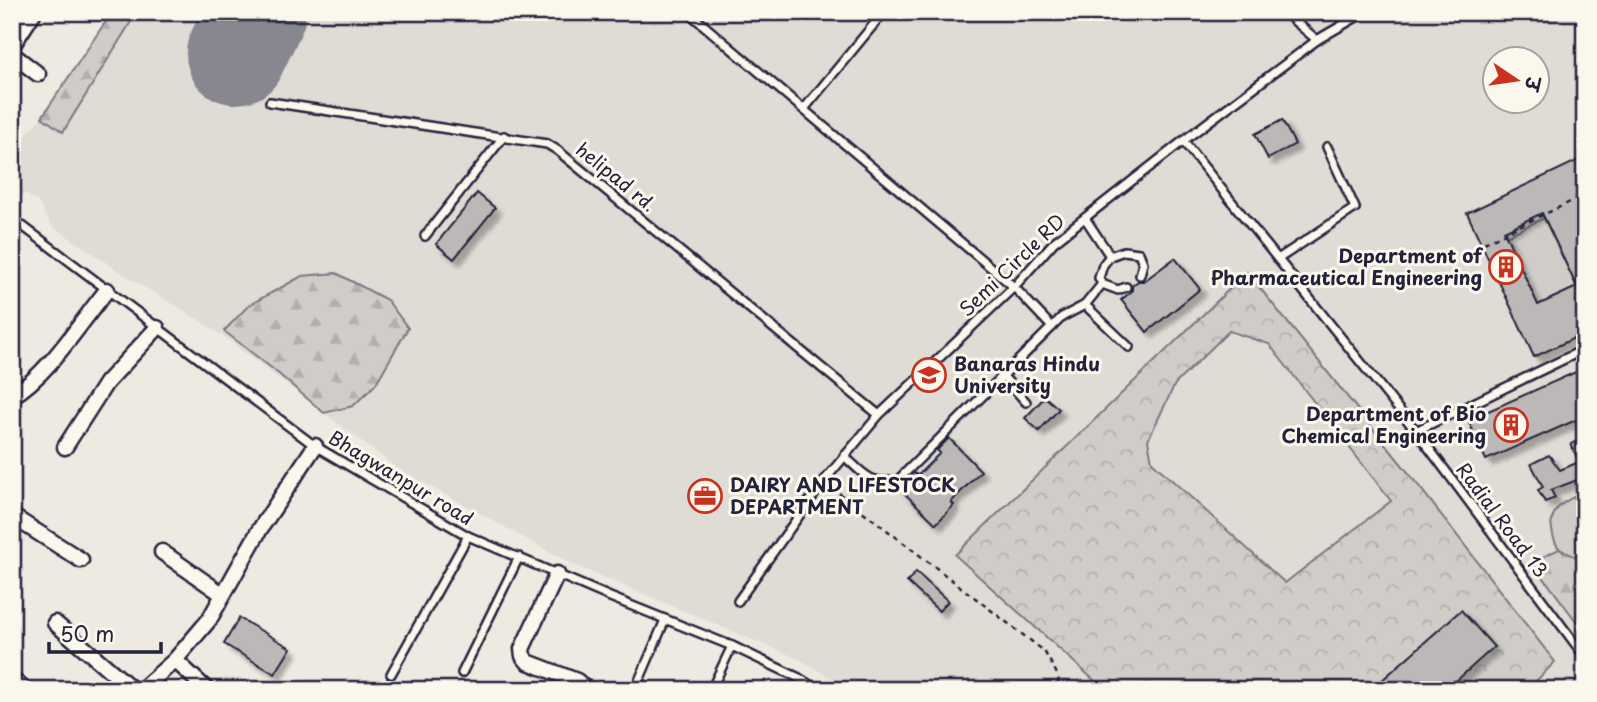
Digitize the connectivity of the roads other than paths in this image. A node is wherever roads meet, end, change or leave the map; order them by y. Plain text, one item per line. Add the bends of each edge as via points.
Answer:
1 (34, 12) edge
2 (688, 12) edge
3 (884, 12) edge
4 (1284, 12) edge
5 (1365, 12) edge
6 (1317, 40) junction
7 (12, 46) edge
8 (12, 54) edge
9 (38, 74) dead end
10 (270, 102) dead end
11 (804, 109) junction
12 (504, 136) junction
13 (1183, 141) junction
14 (1327, 147) dead end
15 (12, 218) edge
16 (1085, 218) junction
17 (425, 236) dead end
18 (1110, 256) junction
19 (1278, 260) junction
20 (1140, 275) dead end
21 (1102, 284) junction
22 (1014, 287) junction
23 (1126, 287) dead end
24 (107, 290) junction
25 (1085, 305) junction
26 (1052, 327) junction
27 (157, 328) junction
28 (1129, 347) dead end
29 (1585, 349) edge
30 (1002, 375) junction
31 (12, 396) edge
32 (1026, 402) dead end
33 (879, 415) junction
34 (1416, 431) junction
35 (315, 446) junction
36 (65, 447) dead end
37 (844, 456) junction
38 (12, 516) edge
39 (468, 536) junction
40 (162, 552) dead end
41 (519, 557) junction
42 (81, 560) dead end
43 (557, 574) junction
44 (222, 594) junction
45 (737, 601) dead end
46 (665, 620) junction
47 (55, 623) dead end
48 (732, 646) junction
49 (1585, 657) edge
50 (175, 660) junction
51 (462, 673) dead end
52 (391, 674) dead end
53 (12, 680) edge
54 (1585, 686) edge
55 (26, 690) edge
56 (133, 690) edge
57 (141, 690) edge
58 (207, 690) edge
59 (586, 690) edge
60 (635, 690) edge
61 (711, 690) edge
62 (818, 690) edge
63 (1581, 690) edge

1 - 7 street
2 - 11 lane
3 - 11 lane
4 - 6 lane
5 - 6 lane, Semi Circle RD
6 - 13 lane, Semi Circle RD
8 - 9 street
10 - 12 lane, helipad rd.
11 - 22 lane
12 - 17 lane
12 - 33 lane, helipad rd. via 557,150
13 - 16 lane, Semi Circle RD
13 - 19 lane, Radial Road 13
14 - 19 lane via 1355,208
15 - 24 lane, Bhagwanpur road
16 - 18 lane
16 - 22 lane, Semi Circle RD via 1054,242
18 - 20 lane via 1132,250 1139,253 1143,263
18 - 21 lane via 1099,278
19 - 34 lane, Radial Road 13
21 - 23 lane via 1118,290
21 - 25 lane
22 - 26 lane
22 - 33 lane, Semi Circle RD
24 - 27 lane, Bhagwanpur road
24 - 31 street via 43,370
25 - 26 lane
25 - 28 lane
26 - 30 lane
27 - 35 lane, Bhagwanpur road
27 - 36 street via 106,383
29 - 34 lane
30 - 32 lane
30 - 37 lane via 898,480 871,480
33 - 37 lane, Semi Circle RD
34 - 49 lane, Radial Road 13
35 - 39 lane, Bhagwanpur road
35 - 44 street
37 - 45 lane, Semi Circle RD
38 - 42 street
39 - 41 lane, Bhagwanpur road
39 - 52 lane
40 - 44 street
41 - 43 lane, Bhagwanpur road
41 - 51 lane
43 - 46 lane, Bhagwanpur road
43 - 59 street via 522,649 523,656 577,681
44 - 50 street via 209,620
46 - 48 lane, Bhagwanpur road
46 - 60 lane
47 - 56 street
48 - 61 lane
48 - 62 lane, Bhagwanpur road
50 - 57 street
50 - 58 street
53 - 55 street
54 - 63 lane

